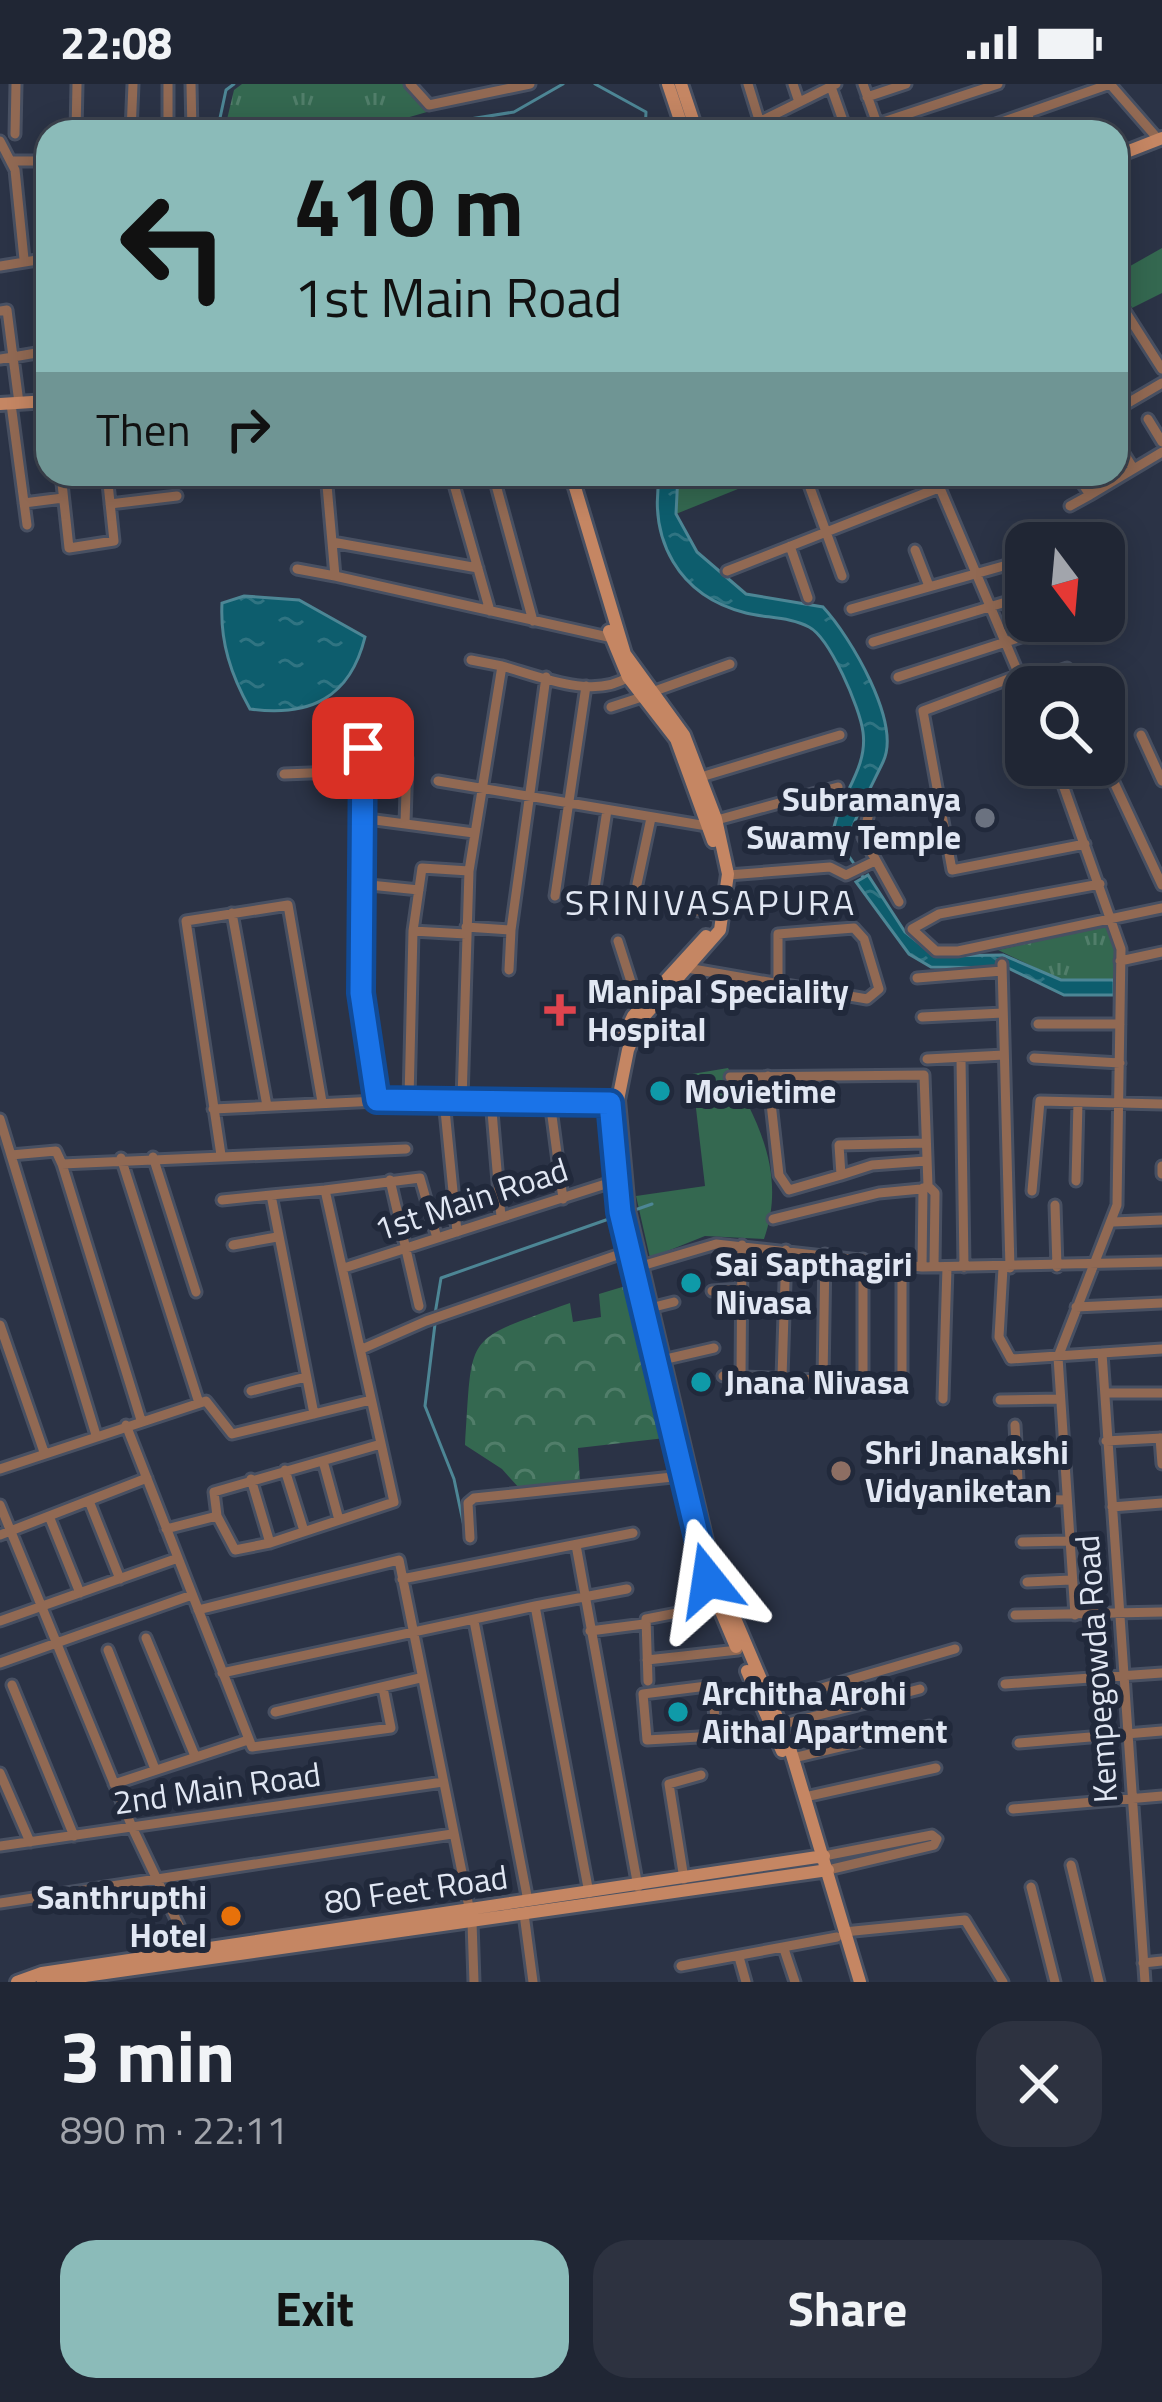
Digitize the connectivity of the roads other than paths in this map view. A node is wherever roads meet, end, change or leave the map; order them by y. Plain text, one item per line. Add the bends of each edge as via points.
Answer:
1 (16, 84) edge
2 (77, 84) edge
3 (133, 84) edge
4 (168, 84) edge
5 (191, 84) edge
6 (410, 84) edge
7 (530, 84) edge
8 (668, 84) edge
9 (681, 84) edge
10 (748, 84) edge
11 (793, 84) edge
12 (863, 84) edge
13 (906, 84) edge
14 (998, 84) edge
15 (1110, 84) edge
16 (832, 85) edge
17 (494, 87) edge
18 (867, 97) junction
19 (799, 102) junction
20 (1028, 115) junction
21 (76, 120) edge
22 (132, 120) edge
23 (168, 120) edge
24 (192, 120) edge
25 (680, 120) edge
26 (693, 120) edge
27 (759, 120) edge
28 (766, 120) edge
29 (843, 120) edge
30 (875, 120) edge
31 (900, 120) edge
32 (1012, 120) edge
33 (1030, 120) edge
34 (15, 134) dead end
35 (1160, 139) edge
36 (0, 141) edge
37 (1128, 151) edge
38 (12, 161) junction
39 (36, 161) edge
40 (24, 259) junction
41 (36, 260) edge
42 (0, 266) edge
43 (0, 311) edge
44 (1128, 318) edge
45 (36, 352) edge
46 (13, 357) junction
47 (0, 359) edge
48 (1162, 369) edge
49 (1162, 383) edge
50 (1128, 399) edge
51 (1130, 402) joint
52 (10, 404) edge
53 (1148, 419) dead end
54 (1162, 442) edge
55 (1162, 452) edge
56 (1128, 460) edge
57 (1133, 468) junction
58 (1128, 471) edge
59 (62, 486) edge
60 (108, 486) edge
61 (327, 486) edge
62 (455, 486) edge
63 (496, 486) edge
64 (570, 486) edge
65 (809, 486) edge
66 (1084, 486) edge
67 (1104, 486) edge
68 (941, 487) joint
69 (1090, 495) junction
70 (177, 496) dead end
71 (63, 498) junction
72 (24, 503) junction
73 (110, 503) junction
74 (1070, 506) dead end
75 (27, 525) dead end
76 (826, 531) junction
77 (332, 542) junction
78 (790, 546) junction
79 (915, 550) dead end
80 (1005, 565) edge
81 (478, 568) junction
82 (297, 569) dead end
83 (728, 571) dead end
84 (974, 573) junction
85 (335, 576) junction
86 (842, 576) dead end
87 (929, 586) junction
88 (808, 598) dead end
89 (1005, 603) edge
90 (988, 608) junction
91 (851, 610) dead end
92 (490, 611) junction
93 (533, 621) junction
94 (616, 639) junction
95 (872, 642) dead end
96 (1013, 642) edge
97 (1005, 645) junction
98 (471, 660) dead end
99 (730, 664) dead end
100 (502, 666) junction
101 (1015, 666) edge
102 (546, 677) junction
103 (628, 677) junction
104 (898, 677) dead end
105 (586, 686) junction
106 (1005, 688) edge
107 (649, 694) junction
108 (611, 707) dead end
109 (840, 735) dead end
110 (1141, 736) dead end
111 (363, 748) dead end
112 (407, 758) dead end
113 (362, 771) junction
114 (284, 774) dead end
115 (700, 776) junction
116 (438, 781) dead end
117 (1162, 781) edge
118 (1064, 786) edge
119 (1116, 786) edge
120 (838, 787) dead end
121 (480, 789) junction
122 (526, 797) junction
123 (872, 801) dead end
124 (567, 804) junction
125 (607, 810) junction
126 (360, 818) junction
127 (651, 818) junction
128 (405, 824) junction
129 (715, 825) junction
130 (474, 832) junction
131 (1085, 844) junction
132 (875, 861) junction
133 (469, 871) junction
134 (728, 875) junction
135 (360, 884) junction
136 (637, 884) dead end
137 (1100, 884) junction
138 (1162, 885) edge
139 (595, 888) dead end
140 (418, 890) junction
141 (555, 896) dead end
142 (899, 902) dead end
143 (1162, 908) edge
144 (694, 910) dead end
145 (232, 913) junction
146 (717, 915) junction
147 (1111, 918) junction
148 (511, 930) junction
149 (413, 931) junction
150 (466, 931) junction
151 (618, 941) dead end
152 (1162, 952) edge
153 (1120, 961) junction
154 (687, 968) junction
155 (509, 970) dead end
156 (917, 978) dead end
157 (778, 988) junction
158 (648, 998) junction
159 (1003, 1012) junction
160 (922, 1017) dead end
161 (1039, 1024) dead end
162 (1120, 1024) junction
163 (1004, 1055) junction
164 (961, 1058) junction
165 (1034, 1058) dead end
166 (927, 1059) dead end
167 (1120, 1063) junction
168 (768, 1076) junction
169 (730, 1077) dead end
170 (377, 1100) junction
171 (409, 1100) junction
172 (444, 1100) junction
173 (462, 1100) junction
174 (491, 1100) junction
175 (550, 1101) junction
176 (322, 1102) junction
177 (1078, 1102) junction
178 (614, 1103) junction
179 (1120, 1103) junction
180 (1162, 1104) edge
181 (267, 1106) junction
182 (213, 1109) junction
183 (0, 1119) edge
184 (2, 1135) edge
185 (926, 1143) junction
186 (406, 1149) dead end
187 (11, 1155) junction
188 (221, 1155) junction
189 (153, 1157) junction
190 (121, 1158) junction
191 (926, 1161) junction
192 (62, 1164) junction
193 (841, 1175) junction
194 (390, 1180) junction
195 (615, 1181) junction
196 (1076, 1181) dead end
197 (924, 1188) junction
198 (325, 1190) junction
199 (1032, 1191) dead end
200 (271, 1195) junction
201 (563, 1199) junction
202 (222, 1200) dead end
203 (1054, 1205) dead end
204 (501, 1217) junction
205 (773, 1220) dead end
206 (1162, 1220) edge
207 (1113, 1222) junction
208 (457, 1232) junction
209 (277, 1237) junction
210 (437, 1238) junction
211 (742, 1245) junction
212 (233, 1246) dead end
213 (407, 1248) junction
214 (786, 1250) junction
215 (629, 1251) junction
216 (825, 1254) junction
217 (862, 1259) junction
218 (1162, 1262) edge
219 (902, 1263) junction
220 (1095, 1265) junction
221 (928, 1266) junction
222 (637, 1267) junction
223 (947, 1267) junction
224 (964, 1267) junction
225 (344, 1268) junction
226 (1007, 1268) junction
227 (1057, 1268) junction
228 (741, 1289) junction
229 (712, 1291) dead end
230 (196, 1292) dead end
231 (674, 1302) dead end
232 (1162, 1303) edge
233 (419, 1306) dead end
234 (1076, 1307) junction
235 (650, 1308) junction
236 (0, 1325) edge
237 (714, 1348) dead end
238 (362, 1349) junction
239 (1162, 1349) edge
240 (1102, 1353) junction
241 (1058, 1357) junction
242 (662, 1360) junction
243 (723, 1376) dead end
244 (306, 1377) junction
245 (741, 1377) junction
246 (782, 1378) junction
247 (823, 1380) junction
248 (863, 1382) junction
249 (251, 1391) dead end
250 (1105, 1393) junction
251 (1162, 1393) edge
252 (943, 1399) dead end
253 (1060, 1399) junction
254 (371, 1400) junction
255 (1000, 1400) dead end
256 (199, 1403) junction
257 (314, 1414) junction
258 (141, 1420) junction
259 (126, 1425) junction
260 (1015, 1425) dead end
261 (96, 1435) junction
262 (1161, 1438) edge
263 (1106, 1441) junction
264 (381, 1444) junction
265 (44, 1453) junction
266 (323, 1461) junction
267 (1162, 1464) edge
268 (0, 1469) edge
269 (285, 1470) junction
270 (682, 1476) junction
271 (146, 1478) junction
272 (251, 1479) junction
273 (1066, 1500) junction
274 (88, 1501) junction
275 (1162, 1503) edge
276 (0, 1505) edge
277 (1112, 1507) junction
278 (49, 1516) junction
279 (217, 1516) junction
280 (339, 1520) junction
281 (166, 1529) junction
282 (304, 1531) junction
283 (5, 1533) edge
284 (633, 1533) dead end
285 (470, 1538) dead end
286 (1069, 1541) junction
287 (1022, 1542) dead end
288 (270, 1543) junction
289 (576, 1545) junction
290 (178, 1558) junction
291 (120, 1579) junction
292 (402, 1579) junction
293 (1071, 1580) junction
294 (1027, 1582) dead end
295 (627, 1589) dead end
296 (80, 1593) junction
297 (192, 1595) junction
298 (584, 1598) junction
299 (536, 1606) junction
300 (718, 1606) junction
301 (41, 1607) junction
302 (198, 1610) junction
303 (1162, 1612) edge
304 (1120, 1614) junction
305 (1075, 1615) junction
306 (1015, 1616) dead end
307 (0, 1622) edge
308 (474, 1622) junction
309 (644, 1624) junction
310 (590, 1631) junction
311 (412, 1634) junction
312 (146, 1638) dead end
313 (56, 1643) junction
314 (955, 1649) dead end
315 (108, 1650) dead end
316 (738, 1650) junction
317 (647, 1660) junction
318 (0, 1663) edge
319 (1162, 1672) edge
320 (222, 1673) junction
321 (1123, 1676) junction
322 (420, 1678) junction
323 (648, 1681) dead end
324 (11, 1684) dead end
325 (1005, 1684) dead end
326 (383, 1688) junction
327 (920, 1689) dead end
328 (770, 1703) junction
329 (275, 1712) dead end
330 (929, 1726) dead end
331 (777, 1728) junction
332 (1162, 1731) edge
333 (1128, 1733) junction
334 (716, 1736) junction
335 (248, 1740) junction
336 (1019, 1743) dead end
337 (194, 1756) junction
338 (793, 1759) junction
339 (936, 1768) dead end
340 (155, 1769) junction
341 (701, 1775) dead end
342 (2, 1780) edge
343 (442, 1782) junction
344 (114, 1784) junction
345 (1162, 1796) edge
346 (805, 1797) junction
347 (1133, 1798) junction
348 (1013, 1809) dead end
349 (132, 1827) junction
350 (452, 1834) junction
351 (74, 1836) junction
352 (31, 1842) junction
353 (0, 1846) edge
354 (822, 1864) junction
355 (1071, 1865) dead end
356 (684, 1879) junction
357 (158, 1882) junction
358 (638, 1887) junction
359 (1030, 1887) dead end
360 (589, 1893) junction
361 (0, 1903) edge
362 (526, 1907) junction
363 (471, 1916) junction
364 (840, 1935) junction
365 (784, 1949) junction
366 (194, 1955) junction
367 (739, 1957) junction
368 (1162, 1961) edge
369 (1143, 1963) junction
370 (682, 1966) dead end
371 (17, 1982) edge
372 (45, 1982) edge
373 (474, 1982) edge
374 (533, 1982) edge
375 (746, 1982) edge
376 (795, 1982) edge
377 (856, 1982) edge
378 (1003, 1982) edge
379 (1054, 1982) edge
380 (1099, 1982) edge
381 (1144, 1982) edge

1 - 34 street
2 - 21 street
3 - 22 street
4 - 23 street
5 - 24 street
6 - 17 street via 429,105
7 - 17 street
8 - 25 main road
9 - 26 main road
10 - 27 street
11 - 19 street
12 - 18 street
13 - 18 street
14 - 31 street
15 - 20 street
15 - 35 street
16 - 19 street
16 - 29 street
18 - 30 street
19 - 28 street
20 - 32 street
20 - 33 street
35 - 37 main road
36 - 38 street
38 - 39 street
38 - 40 street
40 - 41 street
40 - 42 street
43 - 46 street via 7,310
44 - 48 street
45 - 46 street
46 - 47 street
46 - 52 street
49 - 51 street
50 - 51 street
52 - 72 street
53 - 54 street
55 - 57 street
56 - 57 street
57 - 58 street
59 - 71 street
60 - 73 street
61 - 77 street
62 - 81 street
63 - 93 street
64 - 94 main road
65 - 76 street
66 - 69 street
67 - 69 street
68 - 76 street
68 - 84 street
69 - 74 street
70 - 73 street
71 - 72 street
71 - 73 street via 69,548 114,541
72 - 75 street
76 - 78 street
76 - 86 street
77 - 81 street
77 - 85 street
78 - 83 street
78 - 88 street
79 - 87 street
80 - 84 street
81 - 92 street
82 - 85 street
84 - 87 street
84 - 90 street
85 - 92 street
87 - 91 street
89 - 90 street
90 - 95 street
90 - 97 street
92 - 93 street
93 - 94 street
94 - 103 main road
94 - 107 main road
96 - 97 street
97 - 101 street
97 - 104 street
98 - 100 street
99 - 107 street
100 - 102 street
100 - 121 street
102 - 105 street
102 - 122 street
103 - 105 street via 614,687
103 - 107 main road
105 - 124 street
106 - 131 street via 923,711 952,870
107 - 108 street
107 - 115 main road via 684,735
107 - 129 main road
109 - 115 street
110 - 117 street
111 - 113 street
112 - 128 street
113 - 114 street
113 - 126 street
115 - 129 main road
116 - 121 street
118 - 131 street
119 - 138 street
120 - 129 street
121 - 122 street
121 - 130 street
122 - 124 street
122 - 148 street
123 - 132 street via 862,837
124 - 125 street
124 - 141 street
125 - 127 street
125 - 139 street
126 - 128 street
126 - 135 street
127 - 129 street
127 - 136 street
128 - 130 street
129 - 134 main road
129 - 146 main road
130 - 133 street
131 - 137 street
132 - 134 street via 857,871
132 - 142 street
133 - 140 street via 422,868
133 - 150 street
134 - 154 main road via 720,930
135 - 140 street
135 - 170 street via 361,993
137 - 147 street
137 - 147 street via 939,914 912,929 936,951 958,951
140 - 149 street
143 - 147 street
144 - 146 street
145 - 176 street via 290,910
145 - 181 street
145 - 182 street via 184,925
146 - 158 main road
147 - 153 street
148 - 150 street
148 - 155 street
149 - 150 street
149 - 171 street
150 - 173 street
151 - 158 street via 632,985
152 - 153 street
153 - 162 street
154 - 157 street
154 - 178 main road via 634,1032
156 - 159 street via 1002,968
157 - 157 street via 867,999 880,989 854,928 778,934
158 - 178 main road via 626,1029
159 - 160 street
159 - 163 street
161 - 162 street
162 - 167 street
163 - 164 street
163 - 226 street
164 - 166 street
164 - 224 street
165 - 167 street
167 - 179 street
168 - 169 street
168 - 185 street via 924,1075
168 - 193 street via 779,1175 789,1190
170 - 171 street, 1st Main Road
170 - 176 street, 1st Main Road
171 - 172 street, 1st Main Road
172 - 173 street, 1st Main Road
172 - 208 street
173 - 174 street, 1st Main Road
174 - 175 street, 1st Main Road
174 - 204 street
175 - 178 street, 1st Main Road
175 - 201 street
176 - 181 street, 1st Main Road
177 - 179 street
177 - 196 street
177 - 199 street via 1040,1101
178 - 195 main road
178 - 222 main road
179 - 180 street
179 - 207 street
181 - 182 street, 1st Main Road
182 - 188 street
183 - 184 street
184 - 187 street
185 - 191 street
185 - 193 street via 838,1145
186 - 188 street
187 - 192 street via 56,1151
187 - 261 street
188 - 189 street
189 - 190 street
189 - 230 street
190 - 192 street
190 - 256 street
191 - 193 street
191 - 197 street
192 - 258 street
194 - 198 street
194 - 210 street via 423,1181
194 - 213 street
195 - 201 street, 1st Main Road
195 - 215 main road
197 - 205 street
197 - 221 street via 935,1193
198 - 200 street
198 - 225 street
200 - 202 street
200 - 209 street
201 - 204 street, 1st Main Road
203 - 227 street
204 - 208 street, 1st Main Road
206 - 207 street
207 - 220 street
208 - 210 street, 1st Main Road
209 - 212 street
209 - 244 street
210 - 213 street, 1st Main Road
211 - 214 street
211 - 222 street via 716,1244
211 - 228 street
213 - 225 street, 1st Main Road
213 - 233 street
214 - 216 street
214 - 246 street
215 - 222 main road
215 - 238 street
216 - 217 street
216 - 247 street
217 - 219 street
217 - 248 street
218 - 220 street
219 - 221 street
219 - 248 street via 902,1383
220 - 227 street
220 - 234 street
221 - 223 street
222 - 235 main road
222 - 270 main road
223 - 224 street
223 - 252 street
224 - 226 street
225 - 238 street
226 - 227 street
226 - 241 street via 1004,1354
228 - 229 street
228 - 245 street
231 - 235 street
232 - 234 street
234 - 241 street
235 - 242 main road
236 - 265 street
237 - 242 street
238 - 254 street
239 - 240 street
240 - 241 street
240 - 250 street, Kempegowda Road
241 - 253 street
242 - 328 main road via 719,1586
243 - 245 street
244 - 249 street
244 - 257 street
245 - 246 street
246 - 247 street
247 - 248 street
250 - 251 street
250 - 263 street, Kempegowda Road
253 - 255 street
253 - 273 street
254 - 257 street
254 - 264 street
256 - 257 street via 210,1402 232,1435
256 - 258 street
258 - 259 street
259 - 261 street
259 - 271 street
260 - 273 street via 1019,1499
261 - 265 street
262 - 263 street
262 - 267 street
263 - 277 street, Kempegowda Road
264 - 266 street
264 - 280 street via 394,1502
265 - 268 street
266 - 269 street
266 - 280 street
269 - 272 street
269 - 282 street
270 - 285 street via 474,1498
270 - 300 main road
271 - 274 street
271 - 281 street
272 - 279 street via 214,1492
272 - 288 street
273 - 286 street
274 - 278 street
274 - 291 street
275 - 277 street
276 - 283 street
277 - 304 street, Kempegowda Road
278 - 283 street
278 - 296 street
279 - 281 street
279 - 288 street via 235,1550
280 - 282 street
281 - 290 street
282 - 288 street
283 - 301 street
284 - 289 street
286 - 287 street
286 - 293 street
289 - 292 street
289 - 298 street
290 - 291 street
290 - 297 street
291 - 296 street
292 - 302 street via 399,1560
292 - 311 street
293 - 294 street
293 - 305 street
295 - 298 street
296 - 301 street
297 - 302 street
297 - 313 street
298 - 299 street
298 - 310 street
299 - 308 street
299 - 360 street
300 - 309 street via 649,1616
300 - 316 main road
301 - 307 street
301 - 313 street
302 - 320 street
303 - 304 street
304 - 305 street
304 - 321 street, Kempegowda Road
305 - 306 street
308 - 311 street
308 - 362 street
309 - 310 street
309 - 317 street
310 - 358 street
311 - 320 street
311 - 322 street
312 - 337 street
313 - 318 street
313 - 344 street
314 - 328 street
315 - 340 street
316 - 317 street
316 - 331 main road
317 - 323 street
319 - 321 street
320 - 335 street
321 - 325 street
321 - 333 street, Kempegowda Road
322 - 326 street
322 - 343 street
324 - 351 street
326 - 329 street
326 - 335 street via 391,1728 256,1749
327 - 331 street
328 - 331 main road
330 - 338 street
331 - 334 street
331 - 338 main road
331 - 354 main road
332 - 333 street
333 - 336 street
333 - 347 street, Kempegowda Road
334 - 334 street via 710,1687 643,1694 647,1740
335 - 337 street
337 - 340 street
338 - 346 main road
339 - 346 street
340 - 344 street
341 - 356 street via 669,1784
342 - 352 street
343 - 349 street, 2nd Main Road
343 - 350 street
344 - 349 street
345 - 347 street
346 - 354 main road
347 - 348 street
347 - 369 street, Kempegowda Road
349 - 351 street, 2nd Main Road
349 - 357 street
350 - 357 street
350 - 363 street
351 - 352 street, 2nd Main Road
352 - 353 street, 2nd Main Road
354 - 354 street via 932,1835 937,1839 934,1845
354 - 356 main road, 80 Feet Road
354 - 362 main road, 80 Feet Road
354 - 364 main road
355 - 380 street
356 - 358 main road, 80 Feet Road
357 - 361 street
357 - 366 street
358 - 360 main road, 80 Feet Road
359 - 379 street
360 - 362 main road, 80 Feet Road
362 - 363 main road, 80 Feet Road
362 - 374 street
363 - 366 main road, 80 Feet Road
363 - 373 street
364 - 365 street
364 - 377 main road
364 - 378 street via 964,1920
365 - 367 street
365 - 376 street
366 - 371 main road, 80 Feet Road
366 - 372 main road, 80 Feet Road
367 - 370 street
367 - 375 street
368 - 369 street
369 - 381 street, Kempegowda Road

